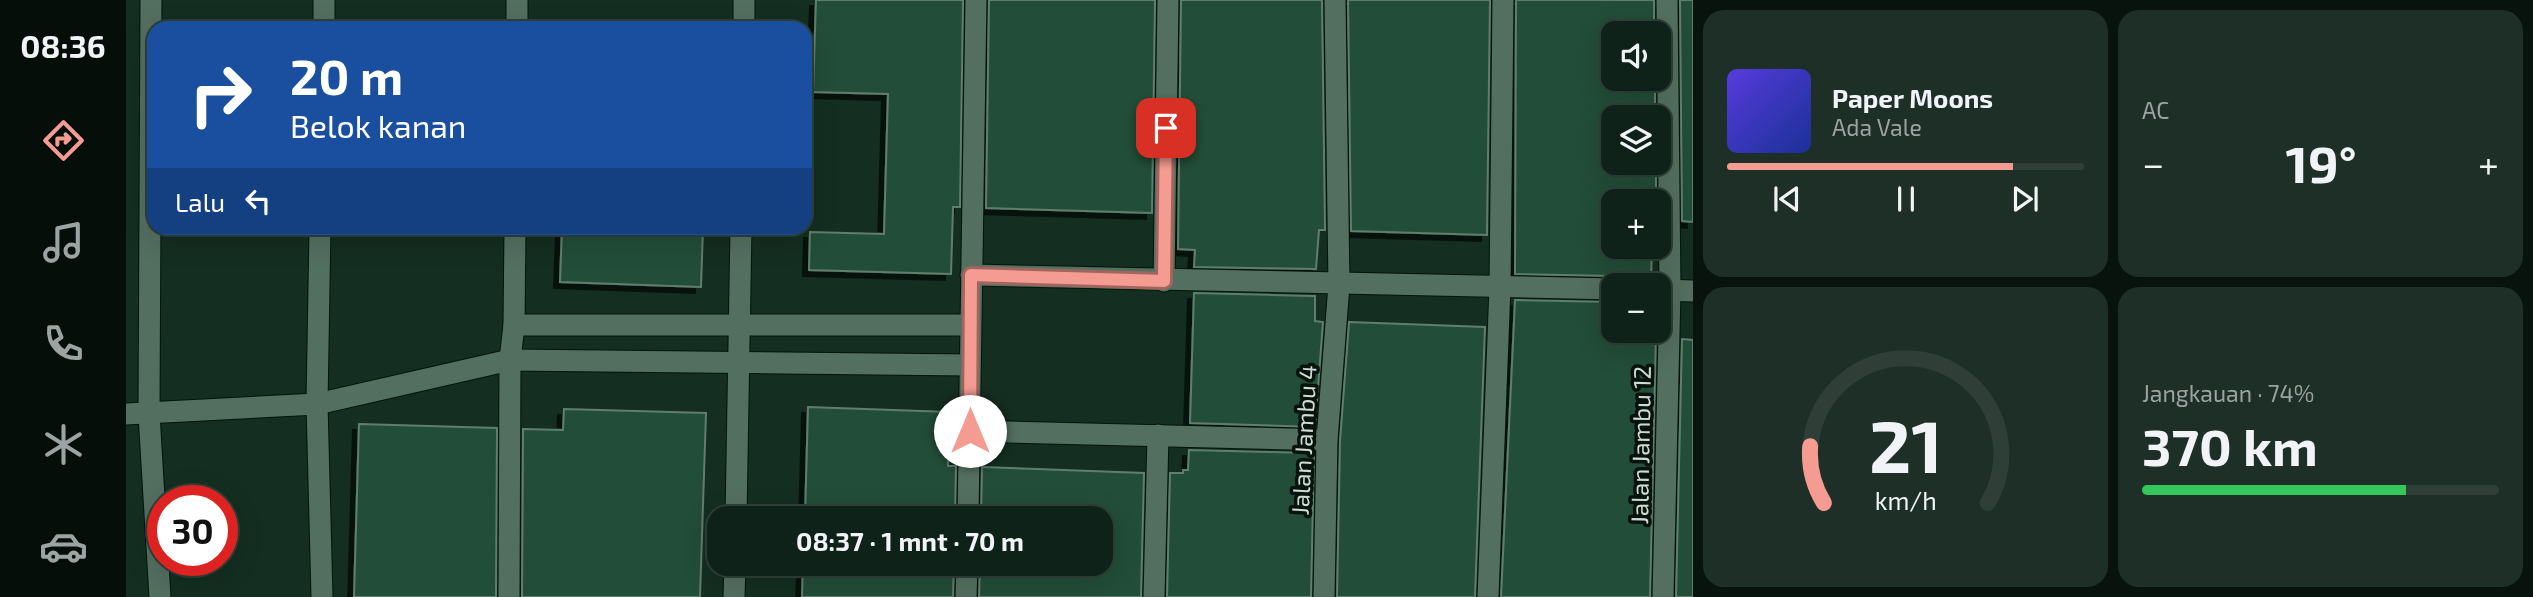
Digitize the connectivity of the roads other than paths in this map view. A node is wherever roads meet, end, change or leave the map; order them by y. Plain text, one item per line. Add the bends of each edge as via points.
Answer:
1 (151, 0) edge
2 (324, 0) edge
3 (517, 0) edge
4 (744, 0) edge
5 (976, 0) edge
6 (1168, 0) edge
7 (1335, 0) edge
8 (1503, 0) edge
9 (1667, 0) edge
10 (151, 21) edge
11 (324, 21) edge
12 (517, 21) edge
13 (744, 21) edge
14 (150, 235) edge
15 (320, 235) edge
16 (515, 235) edge
17 (741, 235) edge
18 (1664, 273) edge
19 (971, 275) junction
20 (1164, 281) junction
21 (1339, 285) junction
22 (1500, 287) junction
23 (1601, 289) edge
24 (1671, 290) edge
25 (1693, 291) edge
26 (514, 325) junction
27 (740, 325) junction
28 (970, 326) junction
29 (1664, 343) edge
30 (510, 360) junction
31 (740, 363) junction
32 (969, 365) junction
33 (317, 404) junction
34 (126, 414) edge
35 (149, 414) junction
36 (970, 431) junction
37 (1158, 435) junction
38 (1327, 440) junction
39 (736, 506) edge
40 (968, 506) edge
41 (735, 576) edge
42 (967, 576) edge
43 (160, 597) edge
44 (321, 597) edge
45 (509, 597) edge
46 (734, 597) edge
47 (966, 597) edge
48 (1154, 597) edge
49 (1324, 597) edge
50 (1488, 597) edge
51 (1663, 597) edge

1 - 10 street
2 - 11 street
3 - 12 street
4 - 13 street
5 - 19 street
6 - 20 street
7 - 21 street, Jalan Jambu 4
8 - 22 street
9 - 18 street, Jalan Jambu 12
14 - 35 street
15 - 33 street
16 - 26 street
17 - 27 street
19 - 20 street
19 - 28 street
20 - 21 street
21 - 22 street
21 - 38 street, Jalan Jambu 4
22 - 23 street
22 - 50 street
24 - 25 street
26 - 27 street
26 - 30 street
27 - 28 street
27 - 31 street
28 - 32 street
29 - 51 street, Jalan Jambu 12
30 - 31 street
30 - 33 street
30 - 45 street
31 - 32 street
31 - 39 street
32 - 36 street
33 - 35 street
33 - 44 street
34 - 35 street
35 - 43 street
36 - 37 street
36 - 40 street
37 - 38 street
37 - 48 street
38 - 49 street, Jalan Jambu 4
41 - 46 street
42 - 47 street

